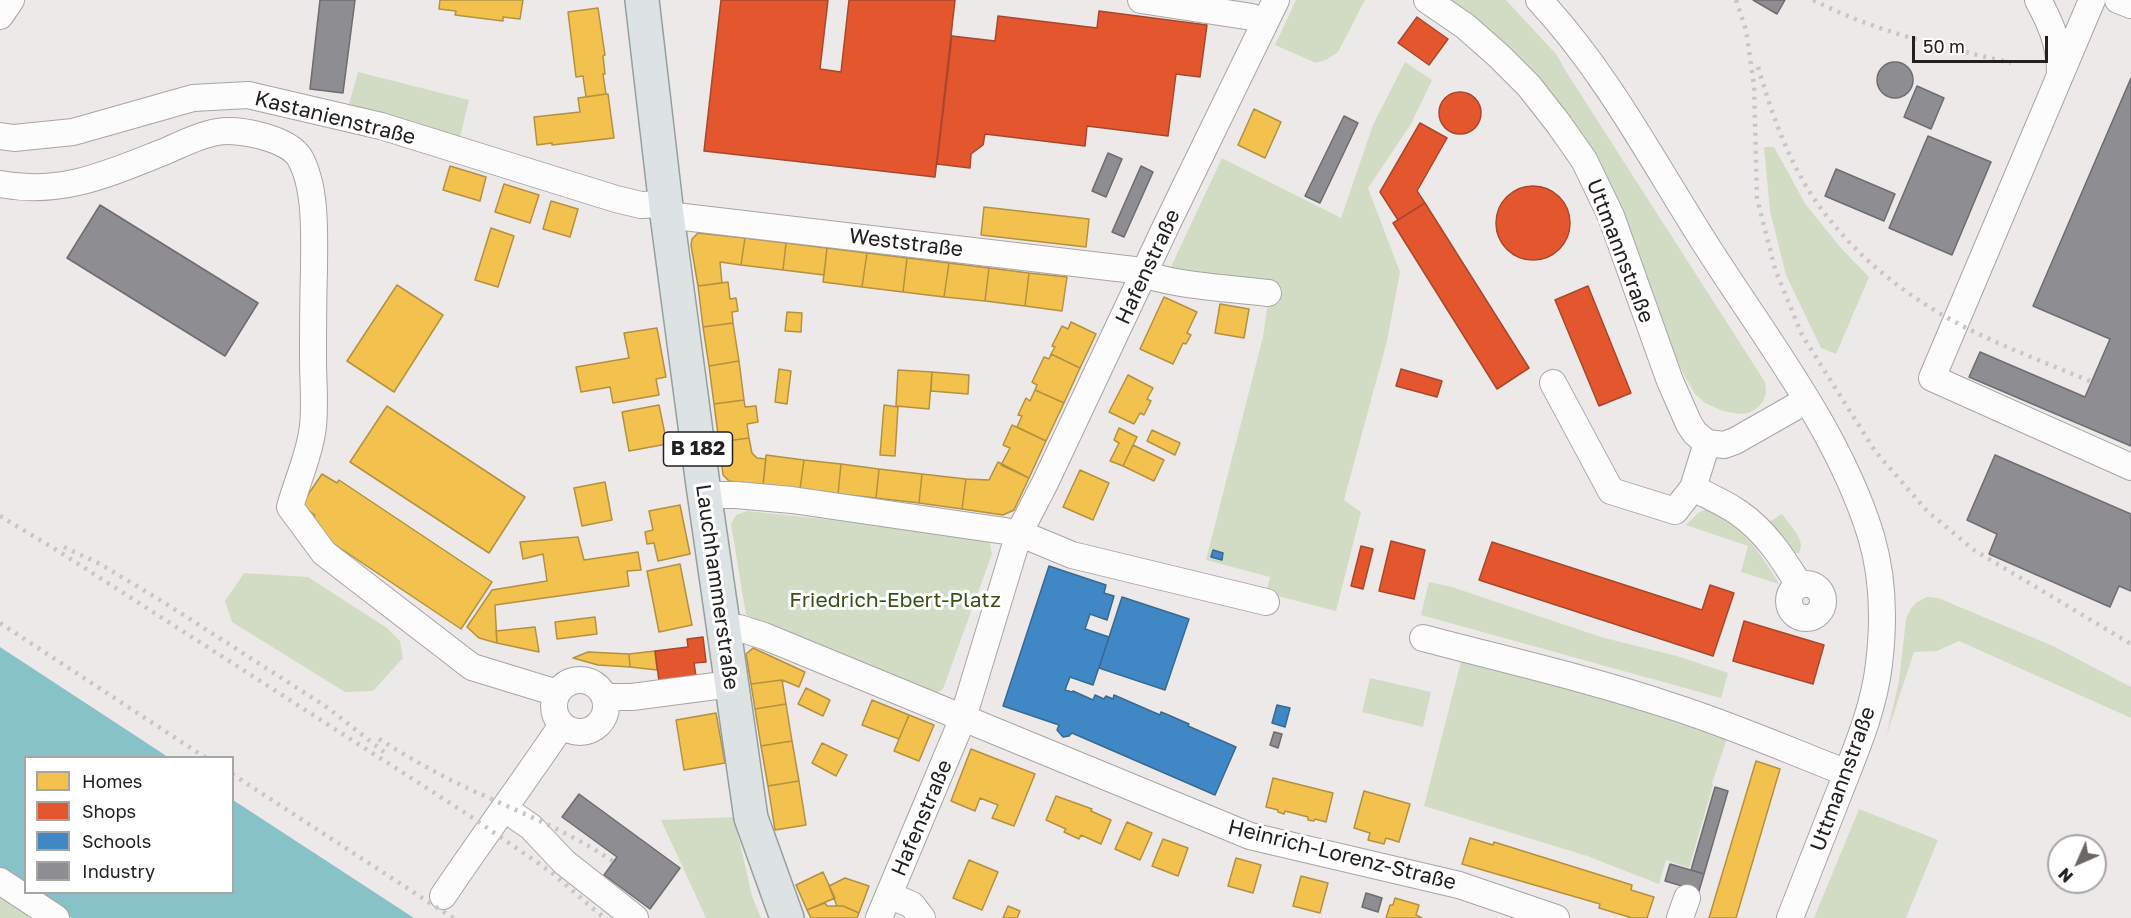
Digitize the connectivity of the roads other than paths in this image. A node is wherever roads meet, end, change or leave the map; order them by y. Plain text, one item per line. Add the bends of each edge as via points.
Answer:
1 (10, 0) edge
2 (642, 0) edge
3 (1141, 0) edge
4 (1276, 0) edge
5 (1427, 0) edge
6 (1539, 0) edge
7 (2038, 0) edge
8 (2092, 0) edge
9 (2118, 0) edge
10 (2131, 5) edge
11 (0, 16) edge
12 (1265, 23) junction
13 (2060, 76) junction
14 (0, 136) edge
15 (0, 184) edge
16 (666, 210) junction
17 (1144, 275) junction
18 (1268, 293) dead end
19 (1553, 383) dead end
20 (1807, 400) junction
21 (1707, 443) junction
22 (2131, 466) edge
23 (1693, 488) junction
24 (704, 495) junction
25 (1019, 533) junction
26 (1799, 585) dead end
27 (1266, 602) dead end
28 (723, 628) junction
29 (1423, 638) dead end
30 (731, 684) junction
31 (557, 693) junction
32 (606, 697) junction
33 (963, 718) junction
34 (562, 725) junction
35 (1847, 773) junction
36 (505, 809) junction
37 (0, 881) edge
38 (443, 896) dead end
39 (884, 906) edge
40 (56, 918) edge
41 (635, 918) edge
42 (787, 918) edge
43 (922, 918) edge
44 (1556, 918) edge
45 (1790, 918) edge

1 - 11 street
2 - 16 main road, Lauchhammerstraße / B 182
3 - 12 street via 1252,17
4 - 12 street, Hafenstraße
5 - 21 street, Uttmannstraße via 1465,26 1530,86 1584,160 1611,216 1670,381 1689,424
6 - 20 street, Uttmannstraße via 1612,91 1672,192
7 - 13 street via 2052,27 2060,57
8 - 13 street
9 - 10 street
12 - 17 street, Hafenstraße
13 - 22 street via 1932,378
14 - 16 street, Kastanienstraße via 73,132 193,98 248,95 381,126 616,199
15 - 31 street via 37,188 81,183 218,132 256,135 290,148 300,158 308,181 314,218 313,432 290,507 324,553 472,667
16 - 17 street, Weststraße via 1134,270
16 - 24 main road, Lauchhammerstraße / B 182
17 - 18 street, Weststraße
17 - 25 street, Hafenstraße
19 - 23 street via 1611,491 1675,511
20 - 21 street via 1735,441 1724,445
20 - 35 street, Uttmannstraße via 1862,509 1878,569 1879,665 1868,720
21 - 23 street
23 - 26 street via 1747,519 1772,544
24 - 25 street via 792,500
24 - 28 main road, Lauchhammerstraße / B 182
25 - 27 street via 1072,555
25 - 33 street
28 - 30 main road, Lauchhammerstraße / B 182
28 - 33 street via 739,628 764,636
29 - 35 street via 1670,705 1741,729
30 - 32 street
30 - 42 main road, Lauchhammerstraße / B 182 via 751,818
31 - 32 street via 570,681 587,680 595,683
31 - 34 street via 554,710
32 - 34 street via 606,714 595,728 578,732
33 - 39 street, Hafenstraße
33 - 44 street, Heinrich-Lorenz-Straße via 1250,836 1459,885
34 - 36 street
35 - 45 street, Uttmannstraße
36 - 38 street
36 - 41 street
37 - 40 street
39 - 43 street via 912,905

